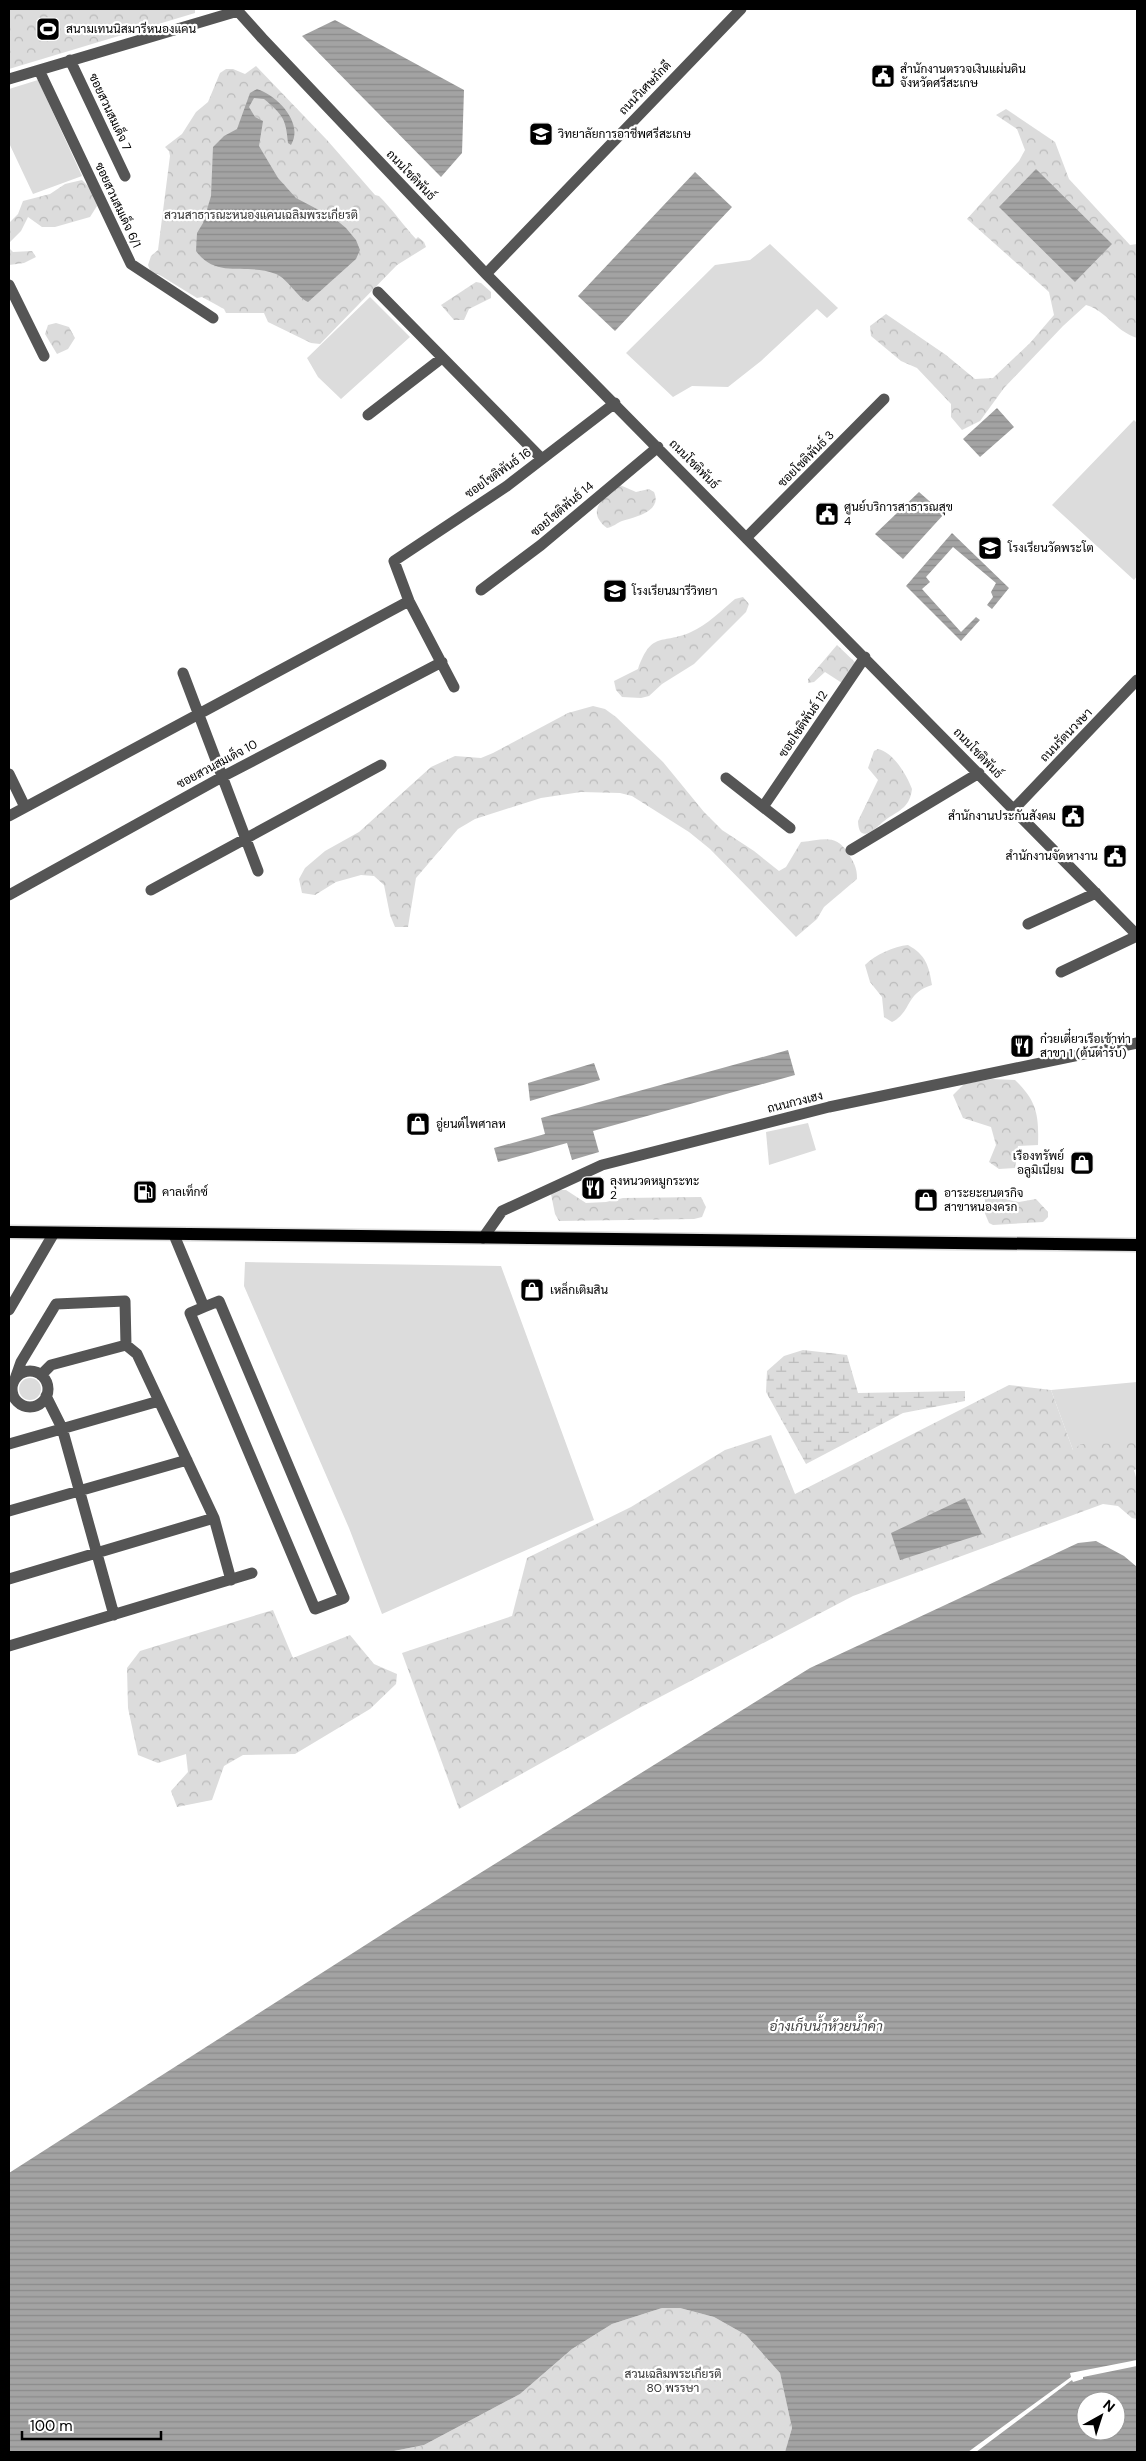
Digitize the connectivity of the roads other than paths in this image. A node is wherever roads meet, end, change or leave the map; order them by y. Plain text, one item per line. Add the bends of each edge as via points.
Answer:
1 (741, 9) edge
2 (237, 10) edge
3 (70, 60) junction
4 (39, 70) junction
5 (9, 79) edge
6 (125, 176) dead end
7 (486, 274) junction
8 (9, 285) edge
9 (378, 292) dead end
10 (213, 318) dead end
11 (44, 356) dead end
12 (442, 358) junction
13 (884, 399) dead end
14 (615, 403) junction
15 (368, 415) dead end
16 (658, 447) junction
17 (542, 459) junction
18 (747, 537) junction
19 (481, 590) dead end
20 (409, 601) junction
21 (865, 657) junction
22 (442, 662) junction
23 (183, 674) dead end
24 (1137, 680) edge
25 (454, 687) dead end
26 (198, 714) junction
27 (381, 765) dead end
28 (979, 773) junction
29 (9, 774) edge
30 (222, 777) junction
31 (726, 778) dead end
32 (25, 807) junction
33 (763, 807) junction
34 (1014, 809) junction
35 (9, 816) edge
36 (790, 828) dead end
37 (245, 837) junction
38 (851, 850) dead end
39 (258, 871) dead end
40 (151, 890) dead end
41 (1096, 893) junction
42 (9, 895) edge
43 (1028, 924) dead end
44 (1137, 936) edge
45 (1061, 972) dead end
46 (1137, 1043) edge
47 (9, 1232) edge
48 (54, 1233) junction
49 (174, 1235) junction
50 (483, 1238) junction
51 (1137, 1245) edge
52 (204, 1307) junction
53 (9, 1310) edge
54 (126, 1345) junction
55 (41, 1375) junction
56 (11, 1380) edge
57 (46, 1396) junction
58 (159, 1400) junction
59 (62, 1428) junction
60 (9, 1444) edge
61 (187, 1460) junction
62 (79, 1491) junction
63 (9, 1511) edge
64 (214, 1518) junction
65 (97, 1553) junction
66 (252, 1574) dead end
67 (9, 1579) edge
68 (232, 1580) junction
69 (114, 1615) junction
70 (9, 1646) edge

1 - 7 street, ถนนวิเศษภักดี
2 - 3 street
2 - 7 street, ถนนโชติพันธ์
3 - 4 street
3 - 6 street, ซอยสวนสมเด็จ 7
4 - 5 street
4 - 10 street, ซอยสวนสมเด็จ 6/1 via 131,264
7 - 14 street, ถนนโชติพันธ์
8 - 11 street
9 - 12 street
12 - 15 street
12 - 17 street
13 - 18 street, ซอยโชติพันธ์ 3
14 - 16 street, ถนนโชติพันธ์
14 - 17 street, ซอยโชติพันธ์ 16
16 - 18 street, ถนนโชติพันธ์
16 - 19 street, ซอยโชติพันธ์ 14 via 541,545
17 - 20 street, ซอยโชติพันธ์ 16 via 394,561
18 - 21 street, ถนนโชติพันธ์
20 - 22 street
20 - 26 street
21 - 28 street, ถนนโชติพันธ์
21 - 33 street, ซอยโชติพันธ์ 12
22 - 25 street
22 - 30 street, ซอยสวนสมเด็จ 10
23 - 26 street
24 - 34 street, ถนนรัตนวงษา
26 - 30 street
26 - 32 street
27 - 37 street
28 - 34 street, ถนนโชติพันธ์
28 - 38 street
29 - 32 street
30 - 37 street
30 - 42 street, ซอยสวนสมเด็จ 10
31 - 33 street
32 - 35 street
33 - 36 street
34 - 41 street, ถนนโชติพันธ์
37 - 39 street
37 - 40 street
41 - 43 street
41 - 44 street, ถนนโชติพันธ์
44 - 45 street
46 - 50 street, ถนนกวงเฮง via 829,1107 602,1165 502,1211
47 - 48 main road
48 - 49 main road
48 - 53 street
49 - 50 main road
49 - 52 street
50 - 51 main road
52 - 52 street via 220,1301 344,1598 315,1609 190,1313
54 - 55 street via 51,1365
54 - 56 street via 125,1301 56,1304
54 - 58 street via 137,1354
55 - 56 street via 27,1371
55 - 57 street via 47,1385
56 - 57 street via 14,1396 21,1404 32,1406
57 - 59 street
58 - 59 street
58 - 61 street
59 - 60 street
59 - 62 street
61 - 62 street
61 - 64 street
62 - 63 street
62 - 65 street
64 - 65 street
64 - 68 street
65 - 67 street
65 - 69 street
66 - 68 street
68 - 69 street
69 - 70 street

